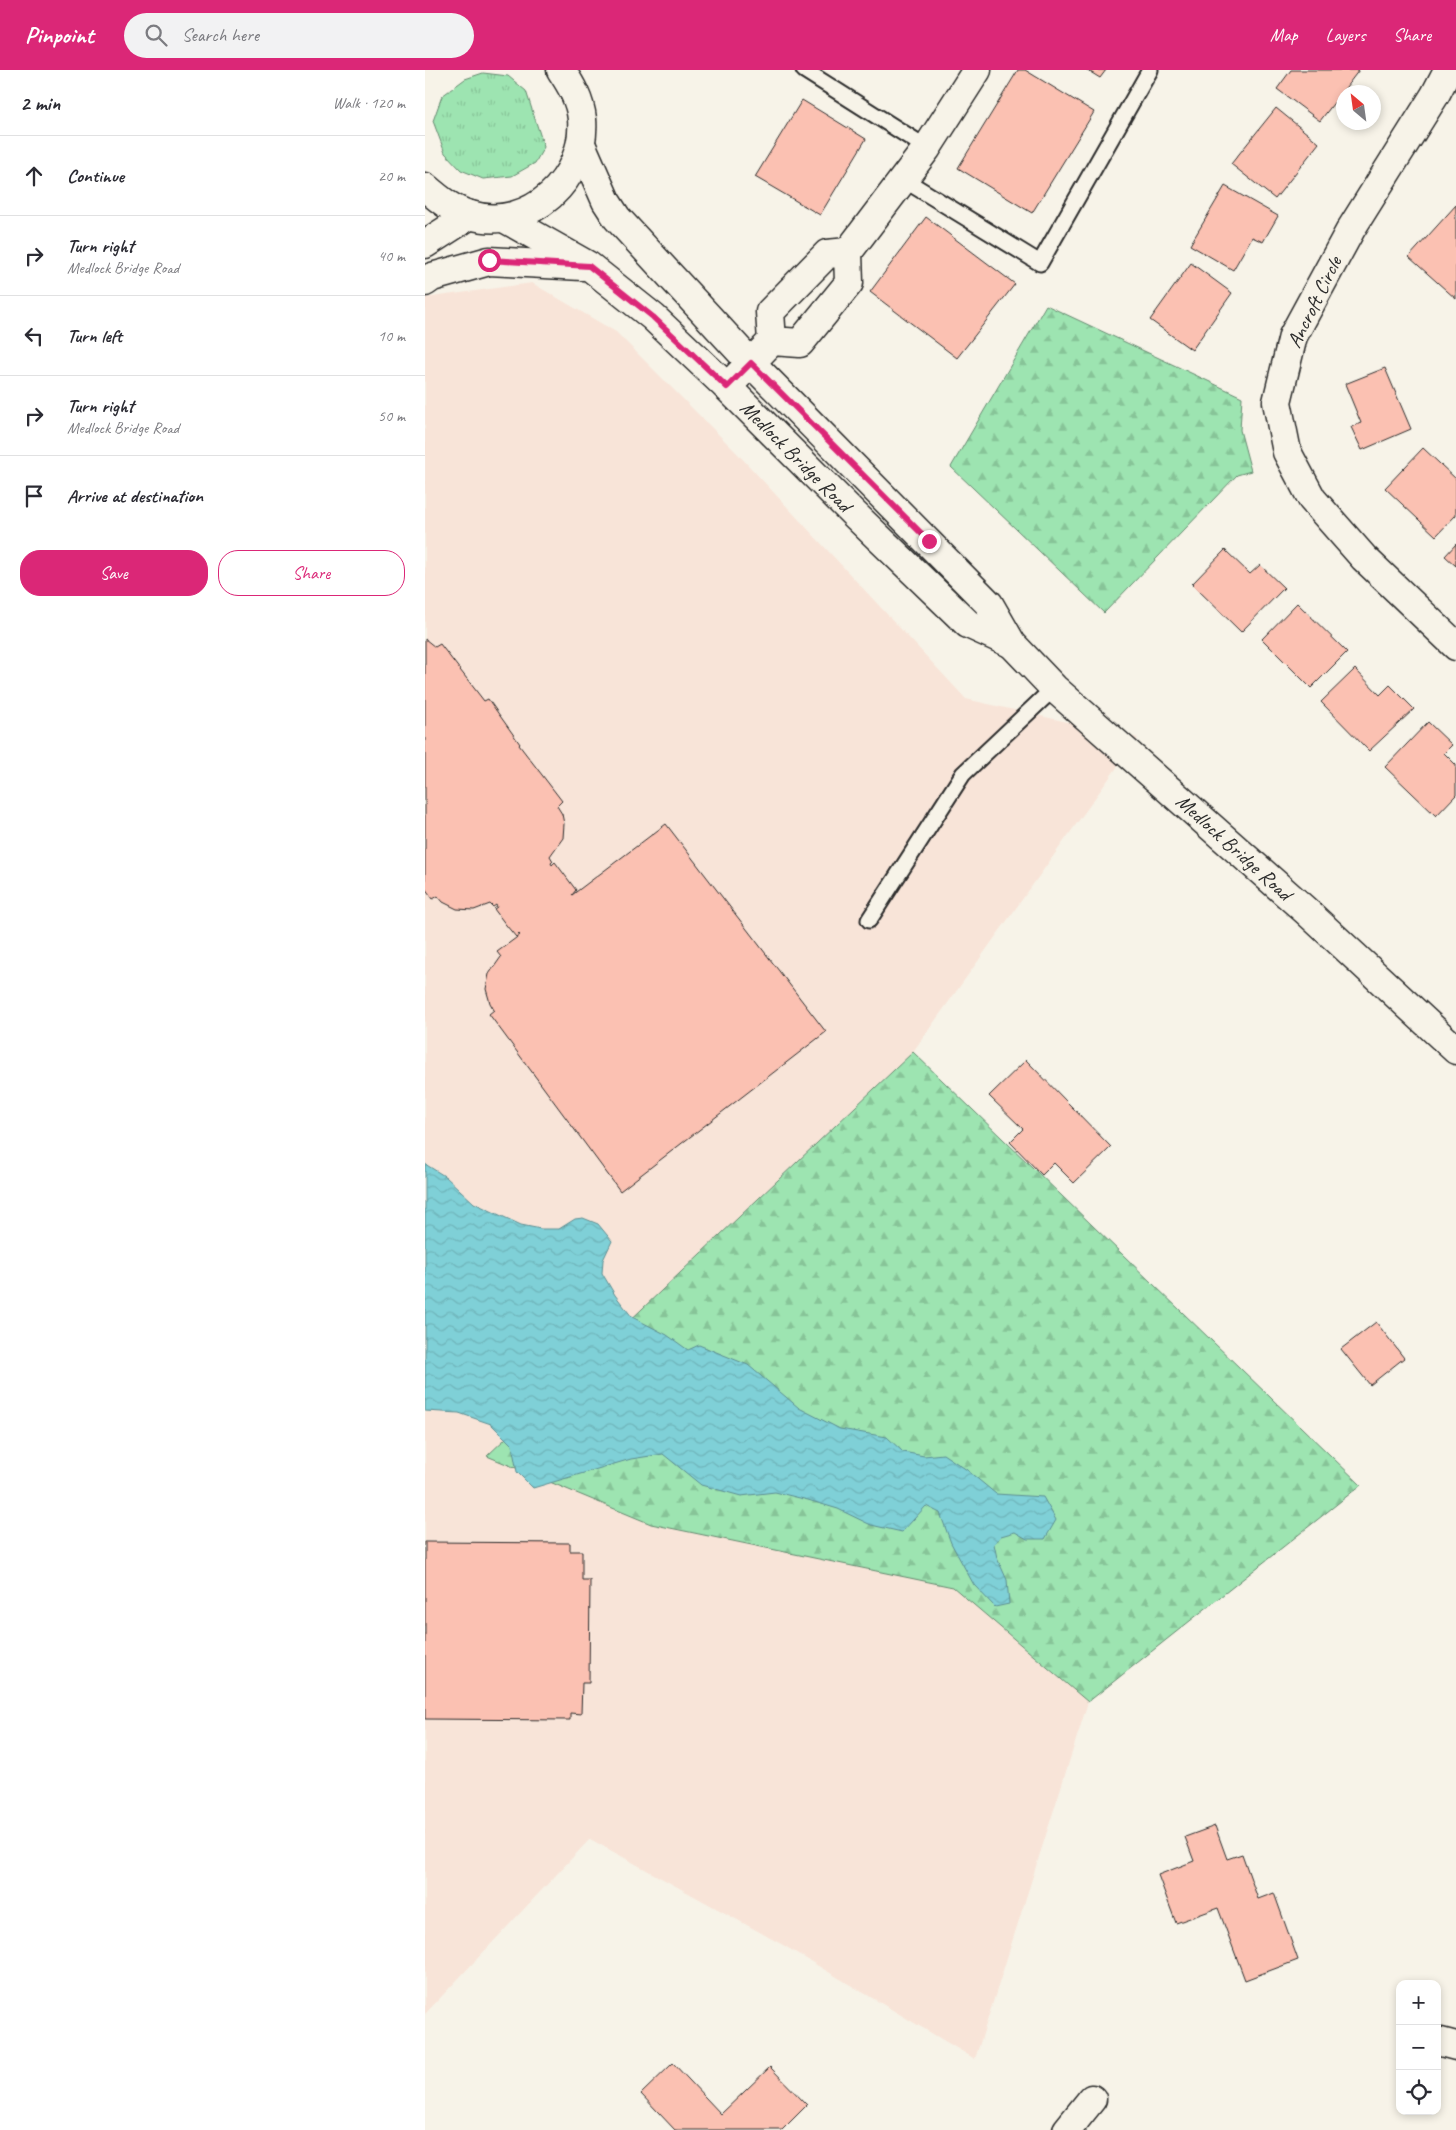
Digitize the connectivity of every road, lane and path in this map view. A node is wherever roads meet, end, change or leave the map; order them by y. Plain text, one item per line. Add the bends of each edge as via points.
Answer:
1 (561, 70) edge
2 (804, 70) edge
3 (977, 70) edge
4 (1149, 70) edge
5 (1448, 70) edge
6 (1446, 100) edge
7 (581, 144) junction
8 (927, 148) junction
9 (903, 180) junction
10 (425, 187) edge
11 (470, 216) junction
12 (504, 218) junction
13 (425, 244) edge
14 (848, 252) junction
15 (589, 266) junction
16 (425, 282) edge
17 (773, 341) junction
18 (751, 363) junction
19 (727, 387) junction
20 (1012, 644) junction
21 (1456, 646) edge
22 (1054, 688) junction
23 (869, 920) dead end
24 (1455, 1046) edge
25 (1441, 2042) edge
26 (1456, 2046) edge
27 (1092, 2099) dead end
28 (1067, 2130) edge

1 - 7 main road, Medlock Bridge Road via 575,92 582,118
2 - 8 lane
3 - 8 main road
4 - 9 lane via 1040,263
5 - 6 main road, Ancroft Circle
6 - 21 main road, Ancroft Circle via 1351,229 1293,336 1277,402 1287,452 1312,499 1364,558
7 - 12 main road, Medlock Bridge Road via 574,166 557,190 526,212
7 - 18 main road, Medlock Bridge Road via 617,218
8 - 9 main road
9 - 14 main road
10 - 11 main road, Medlock Bridge Road via 444,204
11 - 12 main road, Medlock Bridge Road
11 - 13 main road
12 - 15 main road, Medlock Bridge Road
14 - 17 main road via 827,254 770,312
14 - 17 main road via 849,283 800,342
15 - 16 main road via 489,260
15 - 19 main road, Medlock Bridge Road via 653,317
17 - 18 main road
18 - 19 main road
18 - 20 main road, Medlock Bridge Road via 989,604
19 - 20 main road, Medlock Bridge Road via 968,624
20 - 22 main road, Medlock Bridge Road
22 - 23 lane via 963,774
22 - 24 main road, Medlock Bridge Road
25 - 26 main road
27 - 28 main road

